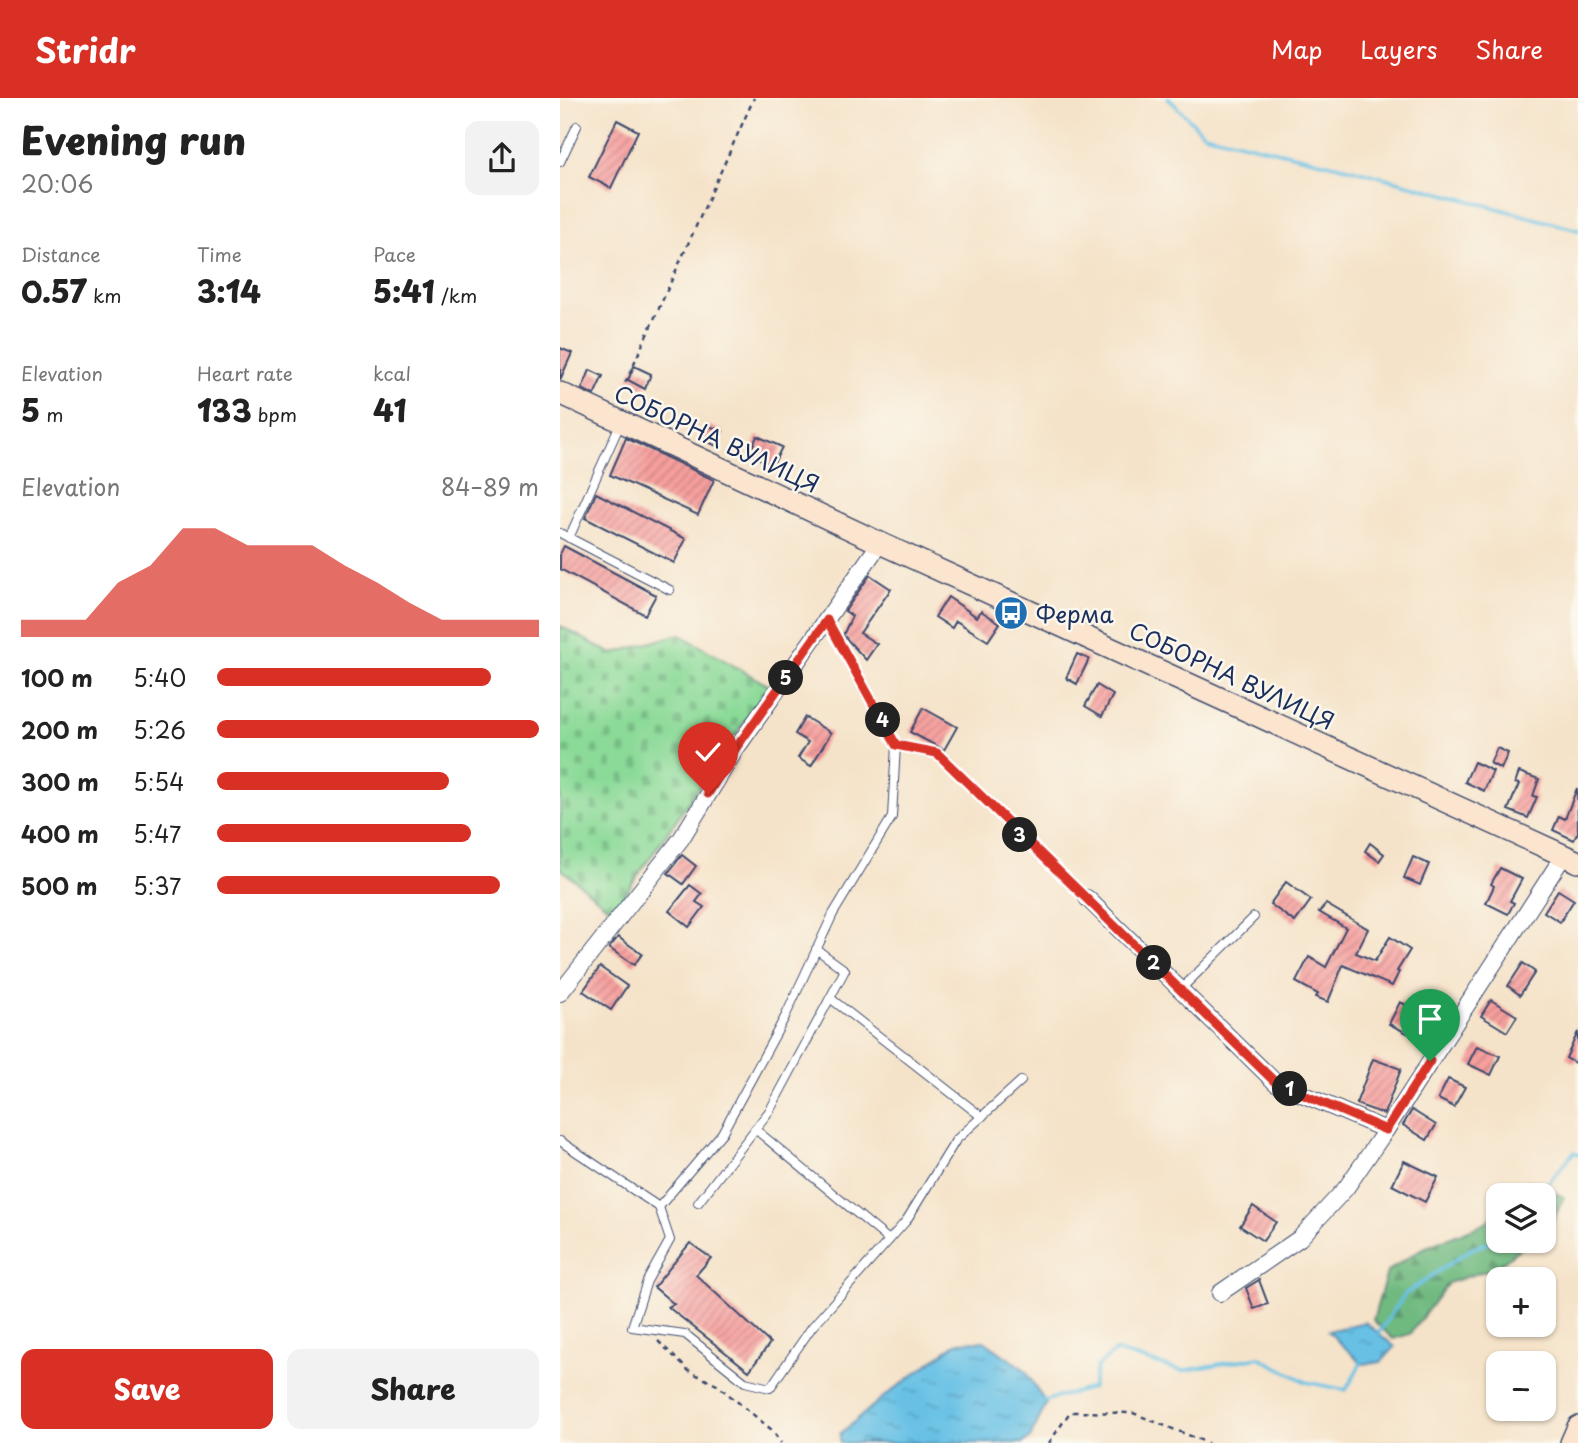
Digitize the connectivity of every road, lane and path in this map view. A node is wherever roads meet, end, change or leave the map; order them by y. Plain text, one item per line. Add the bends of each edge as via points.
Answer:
1 (754, 98) edge
2 (577, 126) dead end
3 (560, 163) edge
4 (560, 393) edge
5 (616, 419) junction
6 (560, 533) edge
7 (569, 538) junction
8 (880, 544) junction
9 (670, 590) dead end
10 (827, 620) junction
11 (896, 745) junction
12 (937, 753) joint
13 (1571, 859) edge
14 (1087, 898) joint
15 (1254, 917) dead end
16 (816, 949) junction
17 (1181, 989) junction
18 (560, 993) edge
19 (830, 998) junction
20 (1021, 1081) dead end
21 (982, 1117) junction
22 (755, 1129) junction
23 (1386, 1130) junction
24 (560, 1141) edge
25 (698, 1203) dead end
26 (659, 1207) junction
27 (889, 1240) junction
28 (1220, 1293) dead end
29 (646, 1329) junction
30 (1578, 1427) edge
31 (781, 1443) edge
32 (1049, 1443) edge
33 (1208, 1443) edge
34 (1571, 1443) edge

1 - 5 path
2 - 3 lane
4 - 5 main road, СОБОРНА ВУЛИЦЯ
5 - 7 lane
5 - 8 main road, СОБОРНА ВУЛИЦЯ
6 - 7 lane
7 - 9 lane
8 - 10 street
8 - 13 main road, СОБОРНА ВУЛИЦЯ
10 - 11 lane
10 - 18 street via 736,748 681,839
11 - 12 lane
11 - 16 lane via 892,817
12 - 14 path
13 - 23 street
14 - 17 street
15 - 17 lane
16 - 19 lane via 845,970
16 - 26 lane via 722,1133
17 - 23 street via 1276,1083
19 - 21 lane
19 - 22 lane via 770,1110
20 - 21 lane
21 - 27 lane via 956,1140 906,1222
22 - 25 lane
22 - 27 lane
23 - 28 street via 1346,1188 1300,1238
24 - 26 lane
26 - 29 lane via 670,1240 647,1281 632,1326
27 - 29 lane via 812,1327 770,1388 745,1382 685,1334
29 - 31 path via 689,1371 717,1385 772,1430
30 - 34 main road
32 - 33 path via 1070,1412 1133,1413

